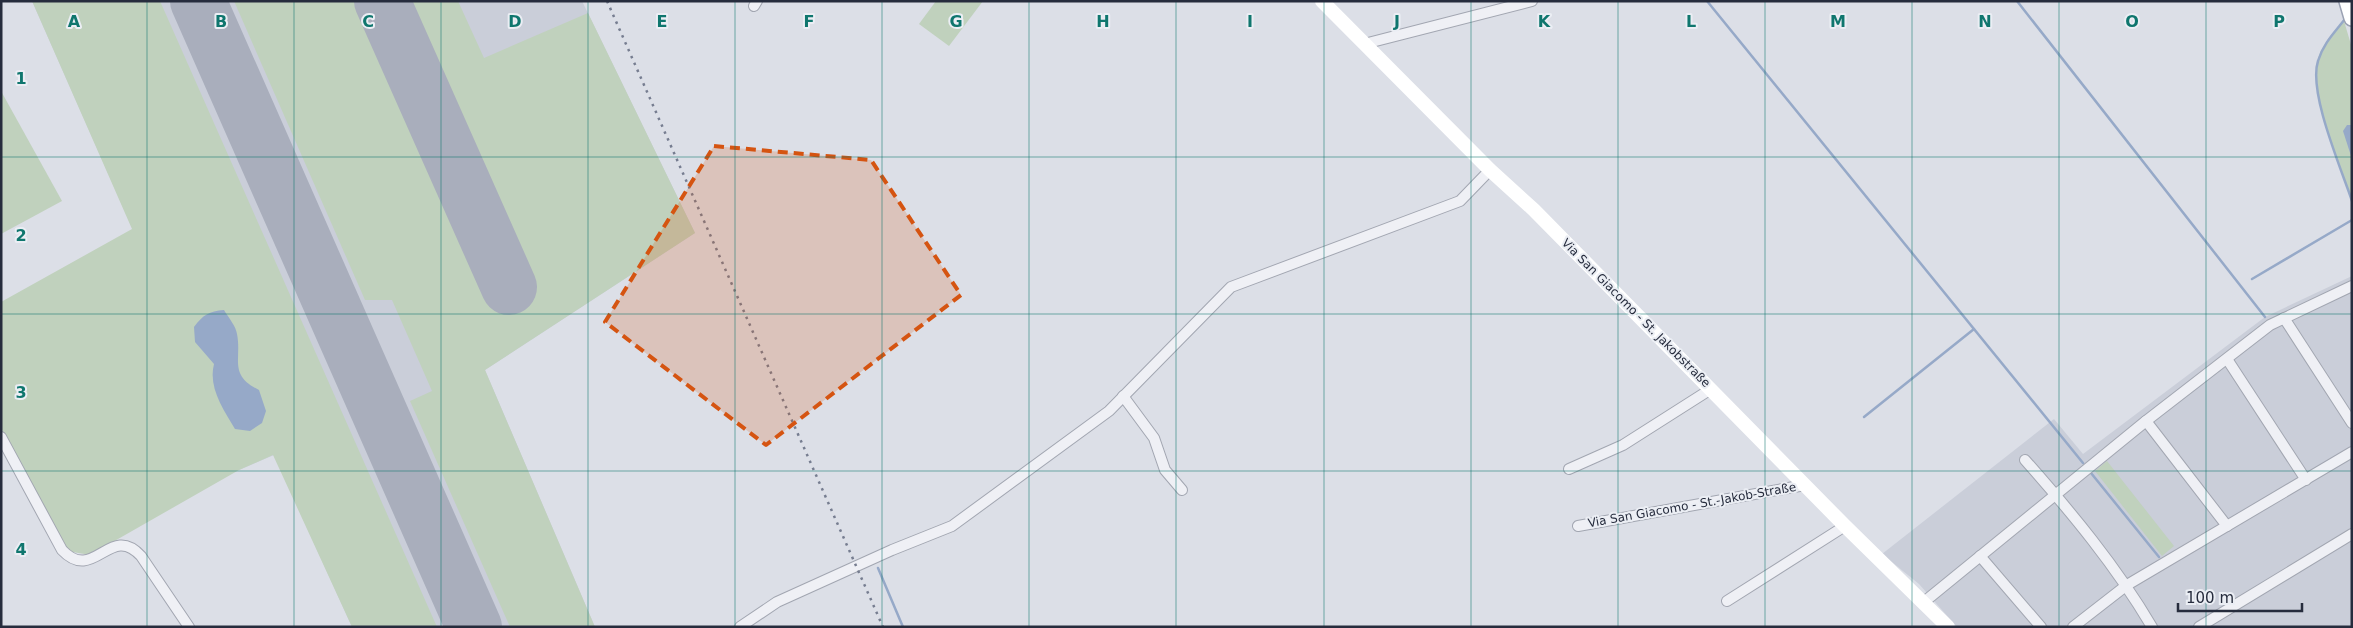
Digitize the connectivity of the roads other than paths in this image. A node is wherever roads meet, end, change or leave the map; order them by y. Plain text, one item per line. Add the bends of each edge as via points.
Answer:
1 (1322, 1) edge
2 (1532, 1) edge
3 (2347, 1) edge
4 (2352, 18) edge
5 (1364, 44) junction
6 (1490, 170) junction
7 (2352, 286) edge
8 (2284, 318) junction
9 (2227, 359) junction
10 (1711, 389) junction
11 (1123, 396) junction
12 (2146, 421) junction
13 (2352, 423) edge
14 (1, 437) edge
15 (2352, 452) edge
16 (2024, 460) dead end
17 (1569, 469) dead end
18 (2306, 480) junction
19 (1805, 485) junction
20 (1182, 490) dead end
21 (2055, 494) junction
22 (1578, 526) dead end
23 (1845, 526) junction
24 (2227, 526) junction
25 (2352, 534) edge
26 (1980, 556) junction
27 (2127, 585) junction
28 (1727, 601) dead end
29 (1924, 602) junction
30 (189, 627) edge
31 (740, 627) edge
32 (1948, 627) edge
33 (2041, 627) edge
34 (2073, 627) edge
35 (2152, 627) edge
36 (2199, 627) edge

1 - 5 street, Via San Giacomo - St. Jakobstraße
2 - 5 street
3 - 4 main road
5 - 6 street, Via San Giacomo - St. Jakobstraße
6 - 10 street, Via San Giacomo - St. Jakobstraße via 1534,210
6 - 11 street via 1460,201 1231,286
7 - 8 street
8 - 9 street
8 - 13 street
9 - 12 street
9 - 18 street
10 - 17 street via 1623,445
10 - 19 street, Via San Giacomo - St. Jakobstraße
11 - 20 street via 1154,438 1165,470
11 - 31 street via 1109,411 952,526 786,598
12 - 21 street
12 - 24 street
14 - 30 street via 62,550 70,558 80,561 90,560 122,544 133,546
15 - 18 street
16 - 21 street
18 - 24 street
19 - 22 street, Via San Giacomo - St.-Jakob-Straße
19 - 23 street, Via San Giacomo - St. Jakobstraße
21 - 26 street
21 - 27 street
23 - 28 street
23 - 29 street, Via San Giacomo - St. Jakobstraße
24 - 27 street
25 - 36 street
26 - 29 street
26 - 33 street
27 - 34 street
27 - 35 street
29 - 32 street, Via San Giacomo - St. Jakobstraße

